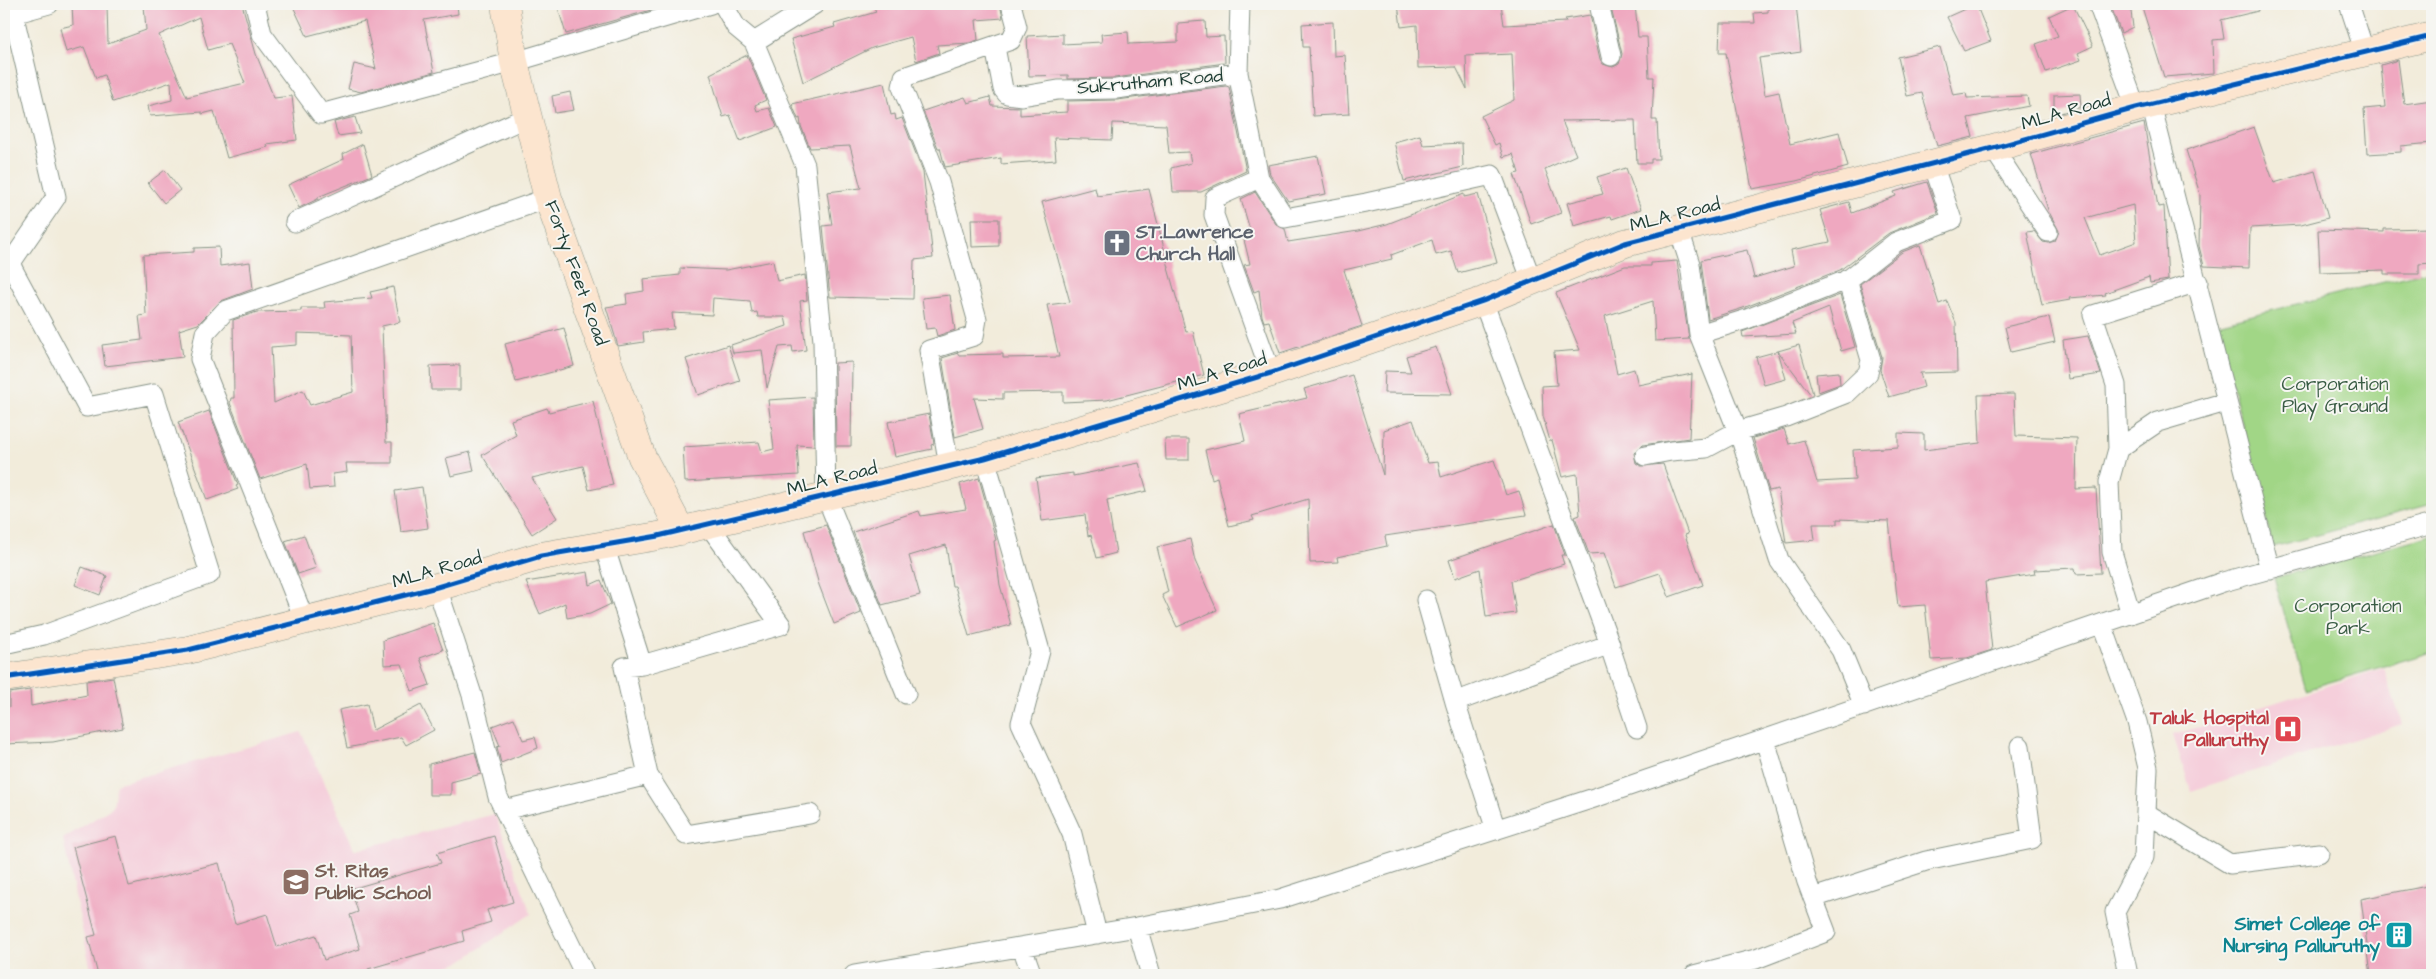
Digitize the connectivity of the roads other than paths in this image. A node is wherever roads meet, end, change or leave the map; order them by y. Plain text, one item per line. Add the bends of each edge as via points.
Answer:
1 (49, 4) edge
2 (255, 4) edge
3 (505, 4) edge
4 (711, 4) edge
5 (723, 4) edge
6 (814, 4) edge
7 (1012, 4) edge
8 (1240, 4) edge
9 (1599, 4) edge
10 (2098, 4) edge
11 (2349, 4) edge
12 (12, 9) edge
13 (2432, 36) edge
14 (754, 42) junction
15 (995, 47) junction
16 (2366, 53) junction
17 (1611, 56) dead end
18 (514, 62) junction
19 (1238, 73) junction
20 (2143, 106) junction
21 (529, 116) junction
22 (1993, 148) junction
23 (1932, 164) junction
24 (1258, 178) junction
25 (548, 198) junction
26 (295, 222) dead end
27 (1679, 230) junction
28 (2048, 232) dead end
29 (1847, 279) junction
30 (1532, 281) junction
31 (2198, 282) junction
32 (1483, 301) junction
33 (1699, 334) junction
34 (1271, 373) junction
35 (2226, 402) junction
36 (1738, 431) junction
37 (2118, 449) junction
38 (1645, 456) dead end
39 (985, 458) junction
40 (949, 466) junction
41 (826, 496) junction
42 (708, 524) junction
43 (2432, 524) edge
44 (681, 531) junction
45 (604, 545) junction
46 (2270, 570) junction
47 (437, 587) junction
48 (1426, 600) dead end
49 (2131, 614) junction
50 (305, 621) junction
51 (2102, 624) junction
52 (4, 644) edge
53 (1609, 644) junction
54 (642, 665) junction
55 (4, 678) edge
56 (906, 694) dead end
57 (1455, 702) junction
58 (1864, 706) junction
59 (1637, 728) dead end
60 (1765, 740) junction
61 (2020, 746) dead end
62 (648, 775) junction
63 (504, 810) junction
64 (2146, 813) junction
65 (810, 814) dead end
66 (1496, 830) junction
67 (2319, 853) dead end
68 (1813, 898) junction
69 (1138, 928) junction
70 (1097, 934) junction
71 (1022, 947) junction
72 (584, 975) edge
73 (854, 975) edge
74 (1032, 975) edge
75 (1151, 975) edge
76 (1694, 975) edge
77 (2128, 975) edge

1 - 12 street
2 - 18 street via 262,34 321,114
3 - 18 street, Forty Feet Road
4 - 18 street
5 - 14 street via 736,28
6 - 14 street
7 - 15 street via 1017,28 1011,40
8 - 19 street
9 - 17 street
10 - 20 street
11 - 16 street
12 - 52 street via 56,197 10,264 86,407 154,394 210,574 44,635
13 - 16 street, MLA Road
14 - 41 street via 805,165 823,341
15 - 19 street, Sukrutham Road via 1003,89 1007,94 1022,96
15 - 40 street via 904,77 902,87 939,182 977,319 974,336 929,350
16 - 20 street, MLA Road
18 - 21 street, Forty Feet Road
19 - 24 street, Sukrutham Road
20 - 22 street, MLA Road
20 - 31 street
21 - 25 street, Forty Feet Road
21 - 26 street
22 - 23 street, MLA Road
22 - 28 street
23 - 27 street, MLA Road
23 - 29 street via 1952,220 1896,242
24 - 30 street via 1285,218 1492,175
24 - 34 street via 1215,198 1214,215
25 - 44 street, Forty Feet Road via 642,457
25 - 50 street via 225,311 205,333 200,359
27 - 30 street, MLA Road via 1625,244
27 - 33 street via 1690,264
29 - 33 street via 1748,319
29 - 36 street via 1871,360 1868,373 1847,393 1786,417
30 - 32 street, MLA Road
31 - 35 street
31 - 37 street via 2093,315 2116,386
32 - 34 street, MLA Road
32 - 53 street
33 - 36 street
34 - 39 street, MLA Road
35 - 37 street via 2158,422
35 - 46 street
36 - 38 street via 1706,448
36 - 58 street via 1778,560 1841,650
37 - 49 street via 2109,482 2112,552
39 - 40 street, MLA Road
39 - 70 street via 1040,651 1021,723 1072,834
40 - 41 street, MLA Road
41 - 42 street, MLA Road
41 - 56 street
42 - 44 street, MLA Road
42 - 54 street via 781,625
43 - 46 street
44 - 45 street, MLA Road
45 - 47 street, MLA Road via 541,556
45 - 54 street
46 - 49 street via 2223,582
47 - 50 street, MLA Road
47 - 63 street
48 - 57 street
49 - 51 street
50 - 55 street, MLA Road via 188,650
51 - 58 street
51 - 64 street via 2137,722 2148,768
53 - 57 street
53 - 59 street
54 - 62 street via 624,667
57 - 66 street
58 - 60 street
60 - 66 street
60 - 68 street
61 - 68 street via 2032,839 1926,861
62 - 63 street
62 - 65 street via 686,835
63 - 72 street
64 - 67 street via 2230,864
64 - 77 street via 2144,857 2115,912
66 - 69 street via 1280,899
68 - 76 street via 1826,932 1756,959
69 - 70 street
69 - 75 street
70 - 71 street
71 - 73 street
71 - 74 street

